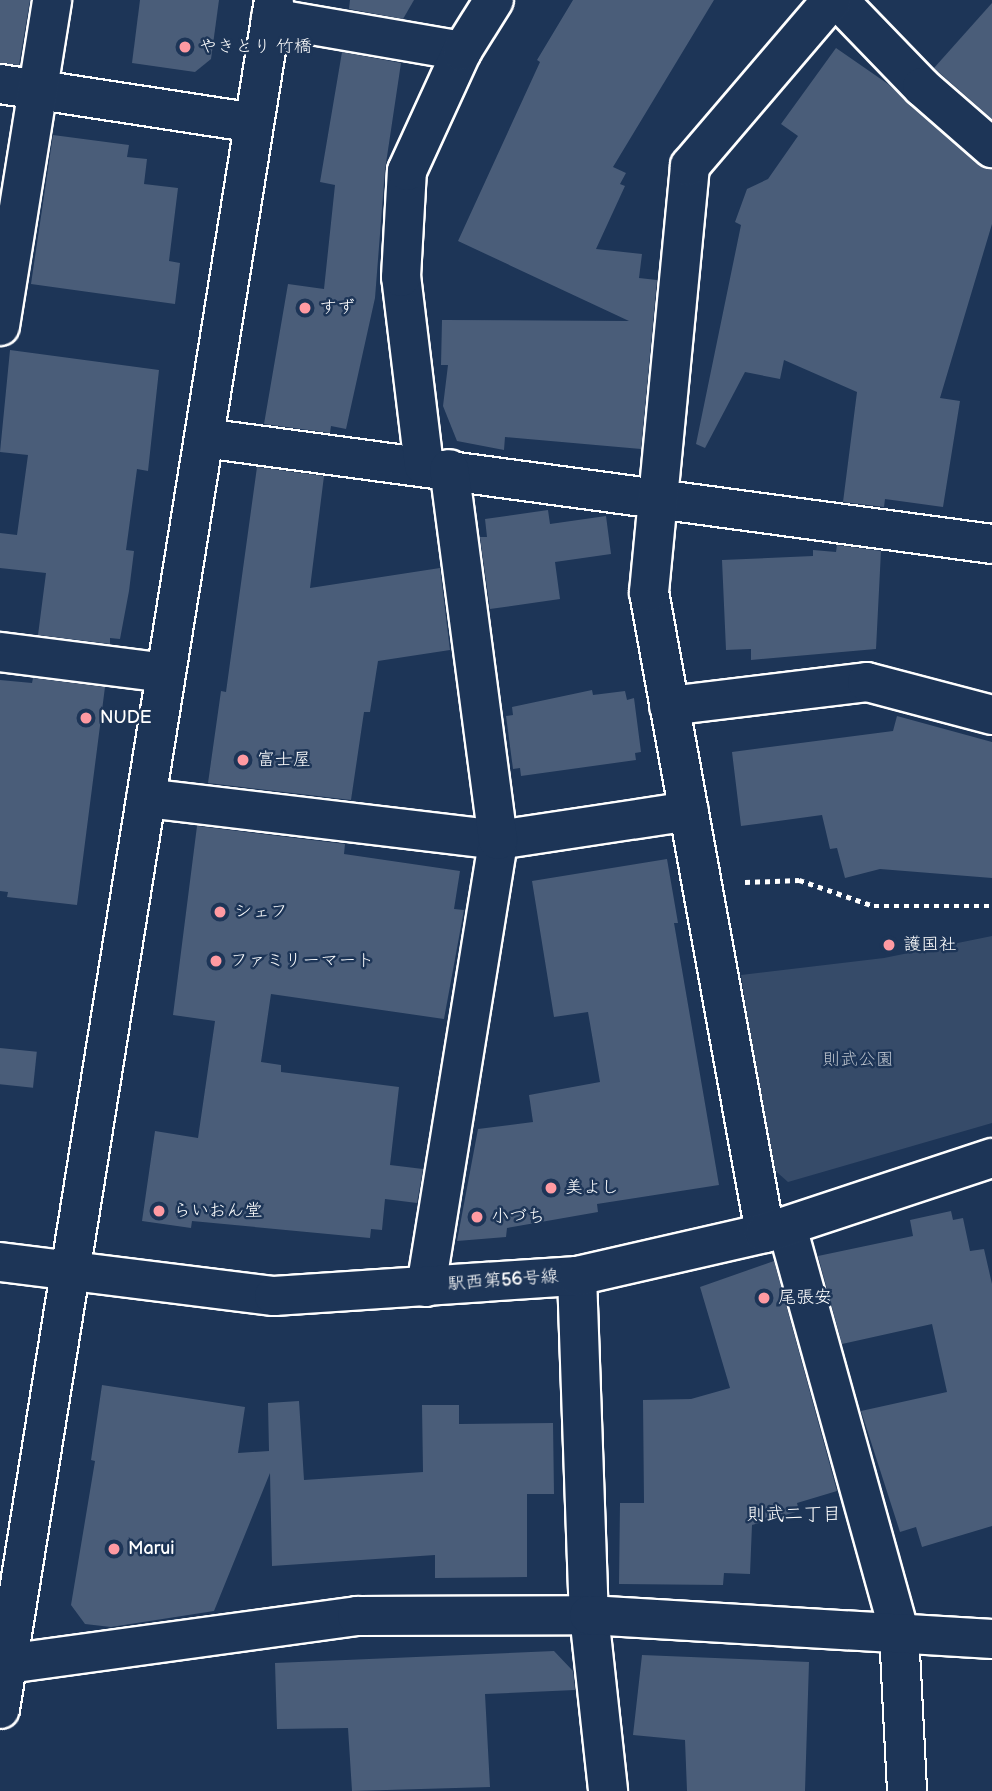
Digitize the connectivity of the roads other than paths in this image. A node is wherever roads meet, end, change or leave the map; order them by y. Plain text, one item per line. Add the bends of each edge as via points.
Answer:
1 (52, 0) edge
2 (494, 0) edge
3 (832, 0) edge
4 (838, 0) edge
5 (273, 9) edge
6 (462, 51) junction
7 (0, 84) edge
8 (38, 90) junction
9 (254, 123) junction
10 (992, 148) edge
11 (0, 326) edge
12 (204, 438) junction
13 (437, 468) junction
14 (657, 499) junction
15 (992, 544) edge
16 (0, 652) edge
17 (166, 673) junction
18 (669, 706) junction
19 (992, 715) edge
20 (146, 798) junction
21 (689, 811) junction
22 (498, 841) junction
23 (992, 1158) edge
24 (776, 1230) junction
25 (0, 1262) edge
26 (70, 1271) junction
27 (577, 1276) junction
28 (426, 1287) junction
29 (589, 1615) junction
30 (899, 1632) junction
31 (992, 1639) edge
32 (7, 1664) junction
33 (0, 1709) edge
34 (598, 1790) edge
35 (907, 1791) edge

1 - 8 street
2 - 6 street
3 - 14 street via 690,166
4 - 10 street via 922,87
5 - 6 street
5 - 9 street
6 - 13 street via 407,171 401,277
7 - 8 street
8 - 9 street
8 - 11 street
9 - 12 street
12 - 13 street
12 - 17 street
13 - 14 street
13 - 22 street
14 - 15 street
14 - 18 street via 649,592
16 - 17 street
17 - 20 street
18 - 19 street via 867,682
18 - 21 street
20 - 22 street
20 - 26 street
21 - 22 street
21 - 24 street
22 - 28 street
23 - 24 street, 駅西第56号線
24 - 27 street, 駅西第56号線
24 - 30 street
25 - 26 street, 駅西第56号線
26 - 28 street, 駅西第56号線 via 274,1296
26 - 32 street
27 - 28 street, 駅西第56号線
27 - 29 street
29 - 30 street
29 - 32 street via 357,1616
29 - 34 street
30 - 31 street
30 - 35 street
32 - 33 street

